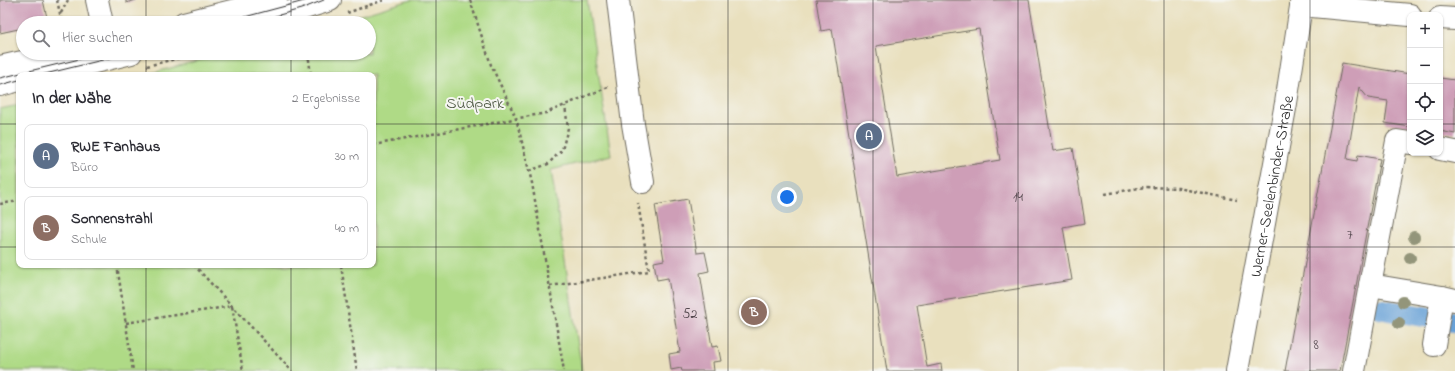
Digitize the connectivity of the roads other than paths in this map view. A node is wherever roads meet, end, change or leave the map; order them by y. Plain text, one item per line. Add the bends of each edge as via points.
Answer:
1 (97, 0) edge
2 (276, 0) edge
3 (618, 0) edge
4 (1301, 3) edge
5 (338, 6) edge
6 (1407, 15) edge
7 (100, 16) edge
8 (212, 16) edge
9 (276, 16) edge
10 (1443, 18) edge
11 (1455, 19) edge
12 (31, 60) edge
13 (114, 60) edge
14 (0, 67) edge
15 (56, 72) edge
16 (16, 81) edge
17 (0, 85) edge
18 (1407, 143) edge
19 (1443, 150) edge
20 (1455, 152) edge
21 (643, 182) road end
22 (1370, 285) junction
23 (1444, 308) edge
24 (1434, 345) dead end
25 (1237, 371) edge
26 (1354, 371) edge

1 - 7 street
2 - 8 street
3 - 21 street
4 - 6 street
4 - 25 street, Werner-Seelenbinder-Straße via 1286,103
5 - 9 street via 301,9
10 - 11 street
12 - 14 street
13 - 15 street
16 - 17 street
18 - 22 street via 1397,141
19 - 20 street
22 - 23 street
22 - 26 street
23 - 24 street

